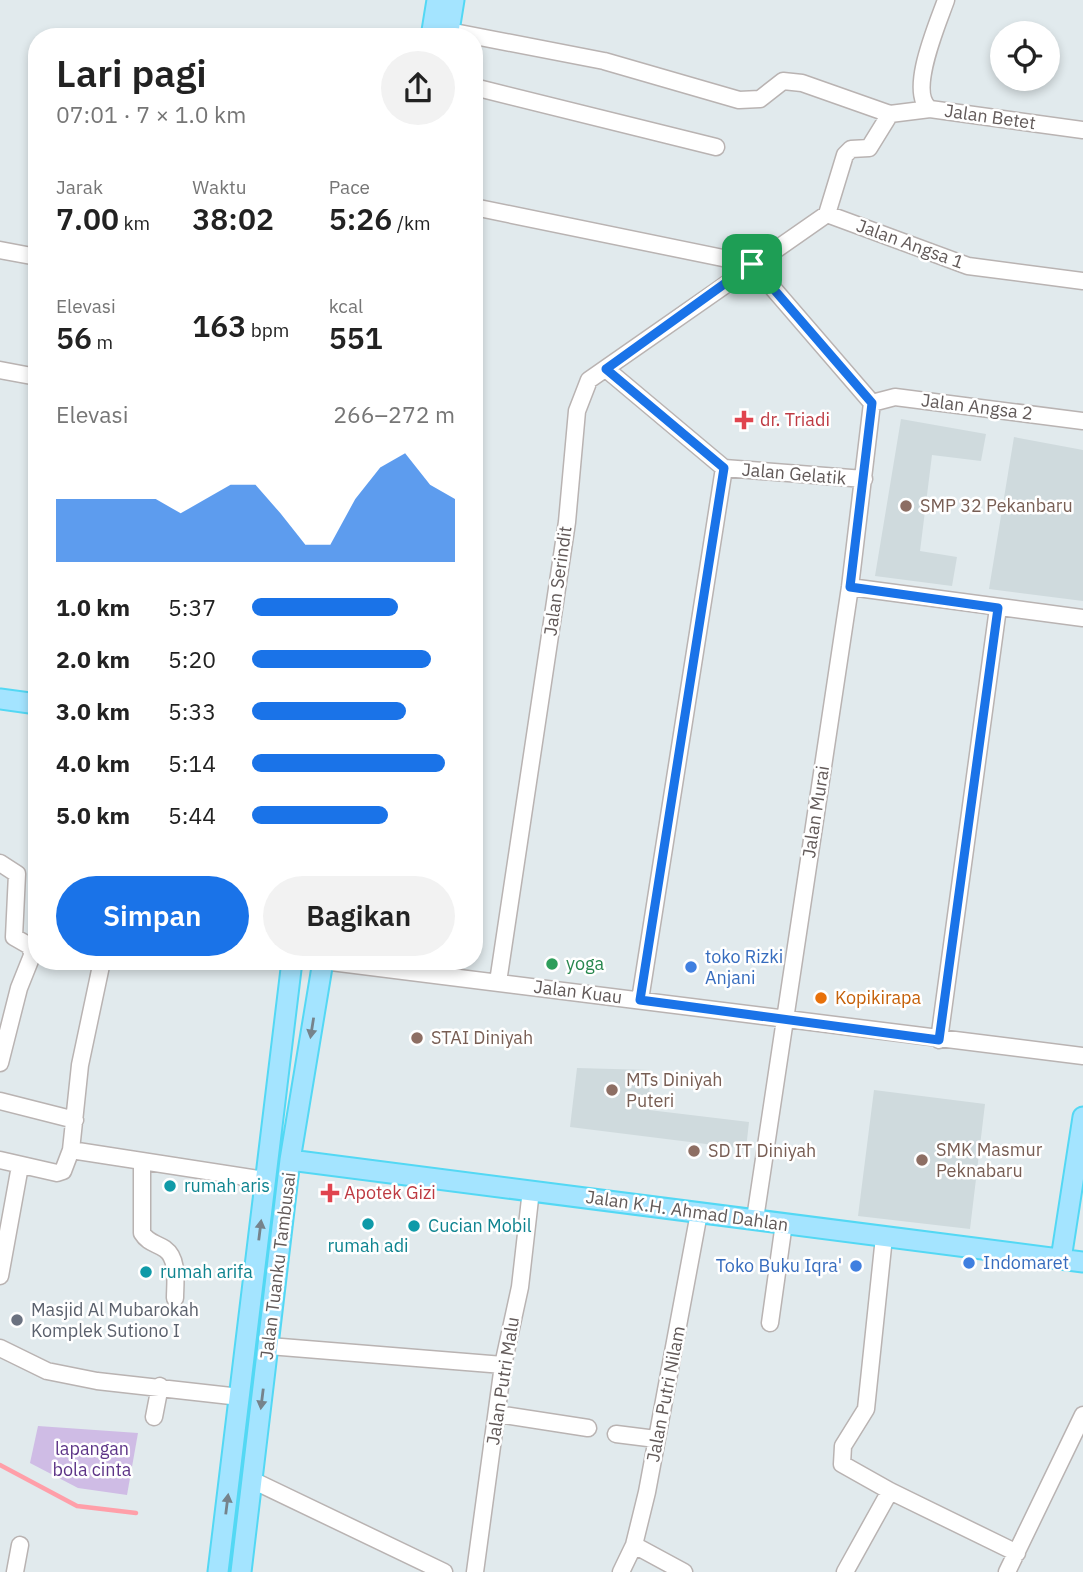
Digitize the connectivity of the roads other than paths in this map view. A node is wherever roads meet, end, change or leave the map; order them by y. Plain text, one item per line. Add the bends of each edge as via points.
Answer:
1 (437, 0) edge
2 (454, 0) edge
3 (946, 0) edge
4 (442, 28) edge
5 (445, 28) edge
6 (483, 41) edge
7 (483, 89) edge
8 (930, 109) junction
9 (890, 114) junction
10 (1083, 130) edge
11 (716, 147) dead end
12 (483, 209) edge
13 (827, 214) junction
14 (0, 250) edge
15 (28, 255) edge
16 (752, 264) junction
17 (1083, 281) edge
18 (606, 369) junction
19 (0, 370) edge
20 (28, 375) edge
21 (872, 403) junction
22 (1083, 421) edge
23 (724, 468) junction
24 (864, 480) junction
25 (850, 587) junction
26 (998, 608) junction
27 (1083, 618) edge
28 (0, 699) edge
29 (28, 703) edge
30 (0, 863) edge
31 (28, 945) edge
32 (28, 966) edge
33 (100, 970) edge
34 (291, 970) edge
35 (322, 970) edge
36 (398, 970) edge
37 (498, 982) junction
38 (640, 1000) junction
39 (784, 1017) junction
40 (939, 1040) junction
41 (1083, 1056) edge
42 (0, 1063) edge
43 (0, 1101) edge
44 (1083, 1116) edge
45 (75, 1120) junction
46 (71, 1150) junction
47 (0, 1160) edge
48 (290, 1160) junction
49 (142, 1162) junction
50 (20, 1166) junction
51 (265, 1180) junction
52 (1078, 1185) edge
53 (531, 1190) junction
54 (699, 1213) junction
55 (755, 1219) junction
56 (784, 1223) junction
57 (884, 1237) junction
58 (1061, 1259) junction
59 (1083, 1262) edge
60 (0, 1276) edge
61 (175, 1298) dead end
62 (770, 1323) dead end
63 (269, 1346) junction
64 (0, 1348) edge
65 (503, 1365) junction
66 (160, 1386) junction
67 (240, 1397) junction
68 (497, 1414) junction
69 (1083, 1415) edge
70 (154, 1417) dead end
71 (588, 1428) dead end
72 (616, 1434) dead end
73 (656, 1439) junction
74 (252, 1480) junction
75 (890, 1491) junction
76 (20, 1545) dead end
77 (634, 1545) junction
78 (1017, 1553) junction
79 (15, 1572) edge
80 (218, 1572) edge
81 (241, 1572) edge
82 (444, 1572) edge
83 (474, 1572) edge
84 (621, 1572) edge
85 (684, 1572) edge
86 (845, 1572) edge
87 (1007, 1572) edge

1 - 4 main road
2 - 5 main road
3 - 8 street, Jalan Betet via 920,93
6 - 9 street via 604,61 739,100 760,99 783,81 802,83
7 - 11 street
8 - 9 street
8 - 10 street, Jalan Betet
9 - 13 street via 869,148 851,149 845,155
12 - 16 street
13 - 16 street
13 - 17 street, Jalan Angsa 1 via 968,266
14 - 15 street
16 - 18 street, Jalan Serindit
16 - 21 street
18 - 23 street, Jalan Gelatik
18 - 37 street, Jalan Serindit via 589,380 578,411 568,522
19 - 20 street
21 - 22 street, Jalan Angsa 2 via 895,397
21 - 24 street, Jalan Murai
23 - 24 street, Jalan Gelatik
23 - 38 street, Jalan Gelatik
24 - 25 street, Jalan Murai
25 - 26 street
25 - 39 street, Jalan Murai
26 - 27 street
26 - 40 street
28 - 29 main road
30 - 31 street via 17,874 14,937
32 - 42 street
33 - 45 street via 80,1065
34 - 51 main road, Jalan Tuanku Tambusai
35 -> 48 main road, Jalan Tuanku Tambusai
36 - 37 street, Jalan Kuau
37 - 38 street, Jalan Kuau
38 - 39 street, Jalan Kuau
39 - 40 street, Jalan Kuau
39 - 55 street, Jalan Murai
40 - 41 street, Jalan Kuau
43 - 45 street
44 - 52 main road
45 - 46 street
46 - 49 street
46 - 50 street via 62,1173
47 - 50 street
48 - 53 main road, Jalan K.H. Ahmad Dahlan
48 - 63 main road, Jalan Tuanku Tambusai
49 - 51 street
49 - 61 street via 142,1233 172,1256
50 - 60 street
67 -> 51 main road, Jalan Tuanku Tambusai
52 - 58 main road
53 - 54 main road, Jalan K.H. Ahmad Dahlan
53 - 65 street, Jalan Putri Malu via 520,1287
54 - 55 main road, Jalan K.H. Ahmad Dahlan
54 - 73 street, Jalan Putri Nilam
55 - 56 main road, Jalan K.H. Ahmad Dahlan
56 - 57 main road, Jalan K.H. Ahmad Dahlan
56 - 62 street
57 - 58 main road, Jalan K.H. Ahmad Dahlan
57 - 75 street via 866,1409 848,1437 841,1460
58 - 59 main road, Jalan K.H. Ahmad Dahlan
63 - 65 street
63 -> 74 main road, Jalan Tuanku Tambusai
64 - 66 street via 47,1371
65 - 68 street, Jalan Putri Malu
66 - 67 street
66 - 70 street
80 -> 67 main road, Jalan Tuanku Tambusai
68 - 71 street
68 - 83 street, Jalan Putri Malu
69 - 78 street
72 - 73 street
73 - 77 street, Jalan Putri Nilam
74 - 81 main road, Jalan Tuanku Tambusai
74 - 82 street
75 - 78 street
75 - 86 street
76 - 79 street
77 - 84 street, Jalan Putri Nilam
77 - 85 street
78 - 87 street

